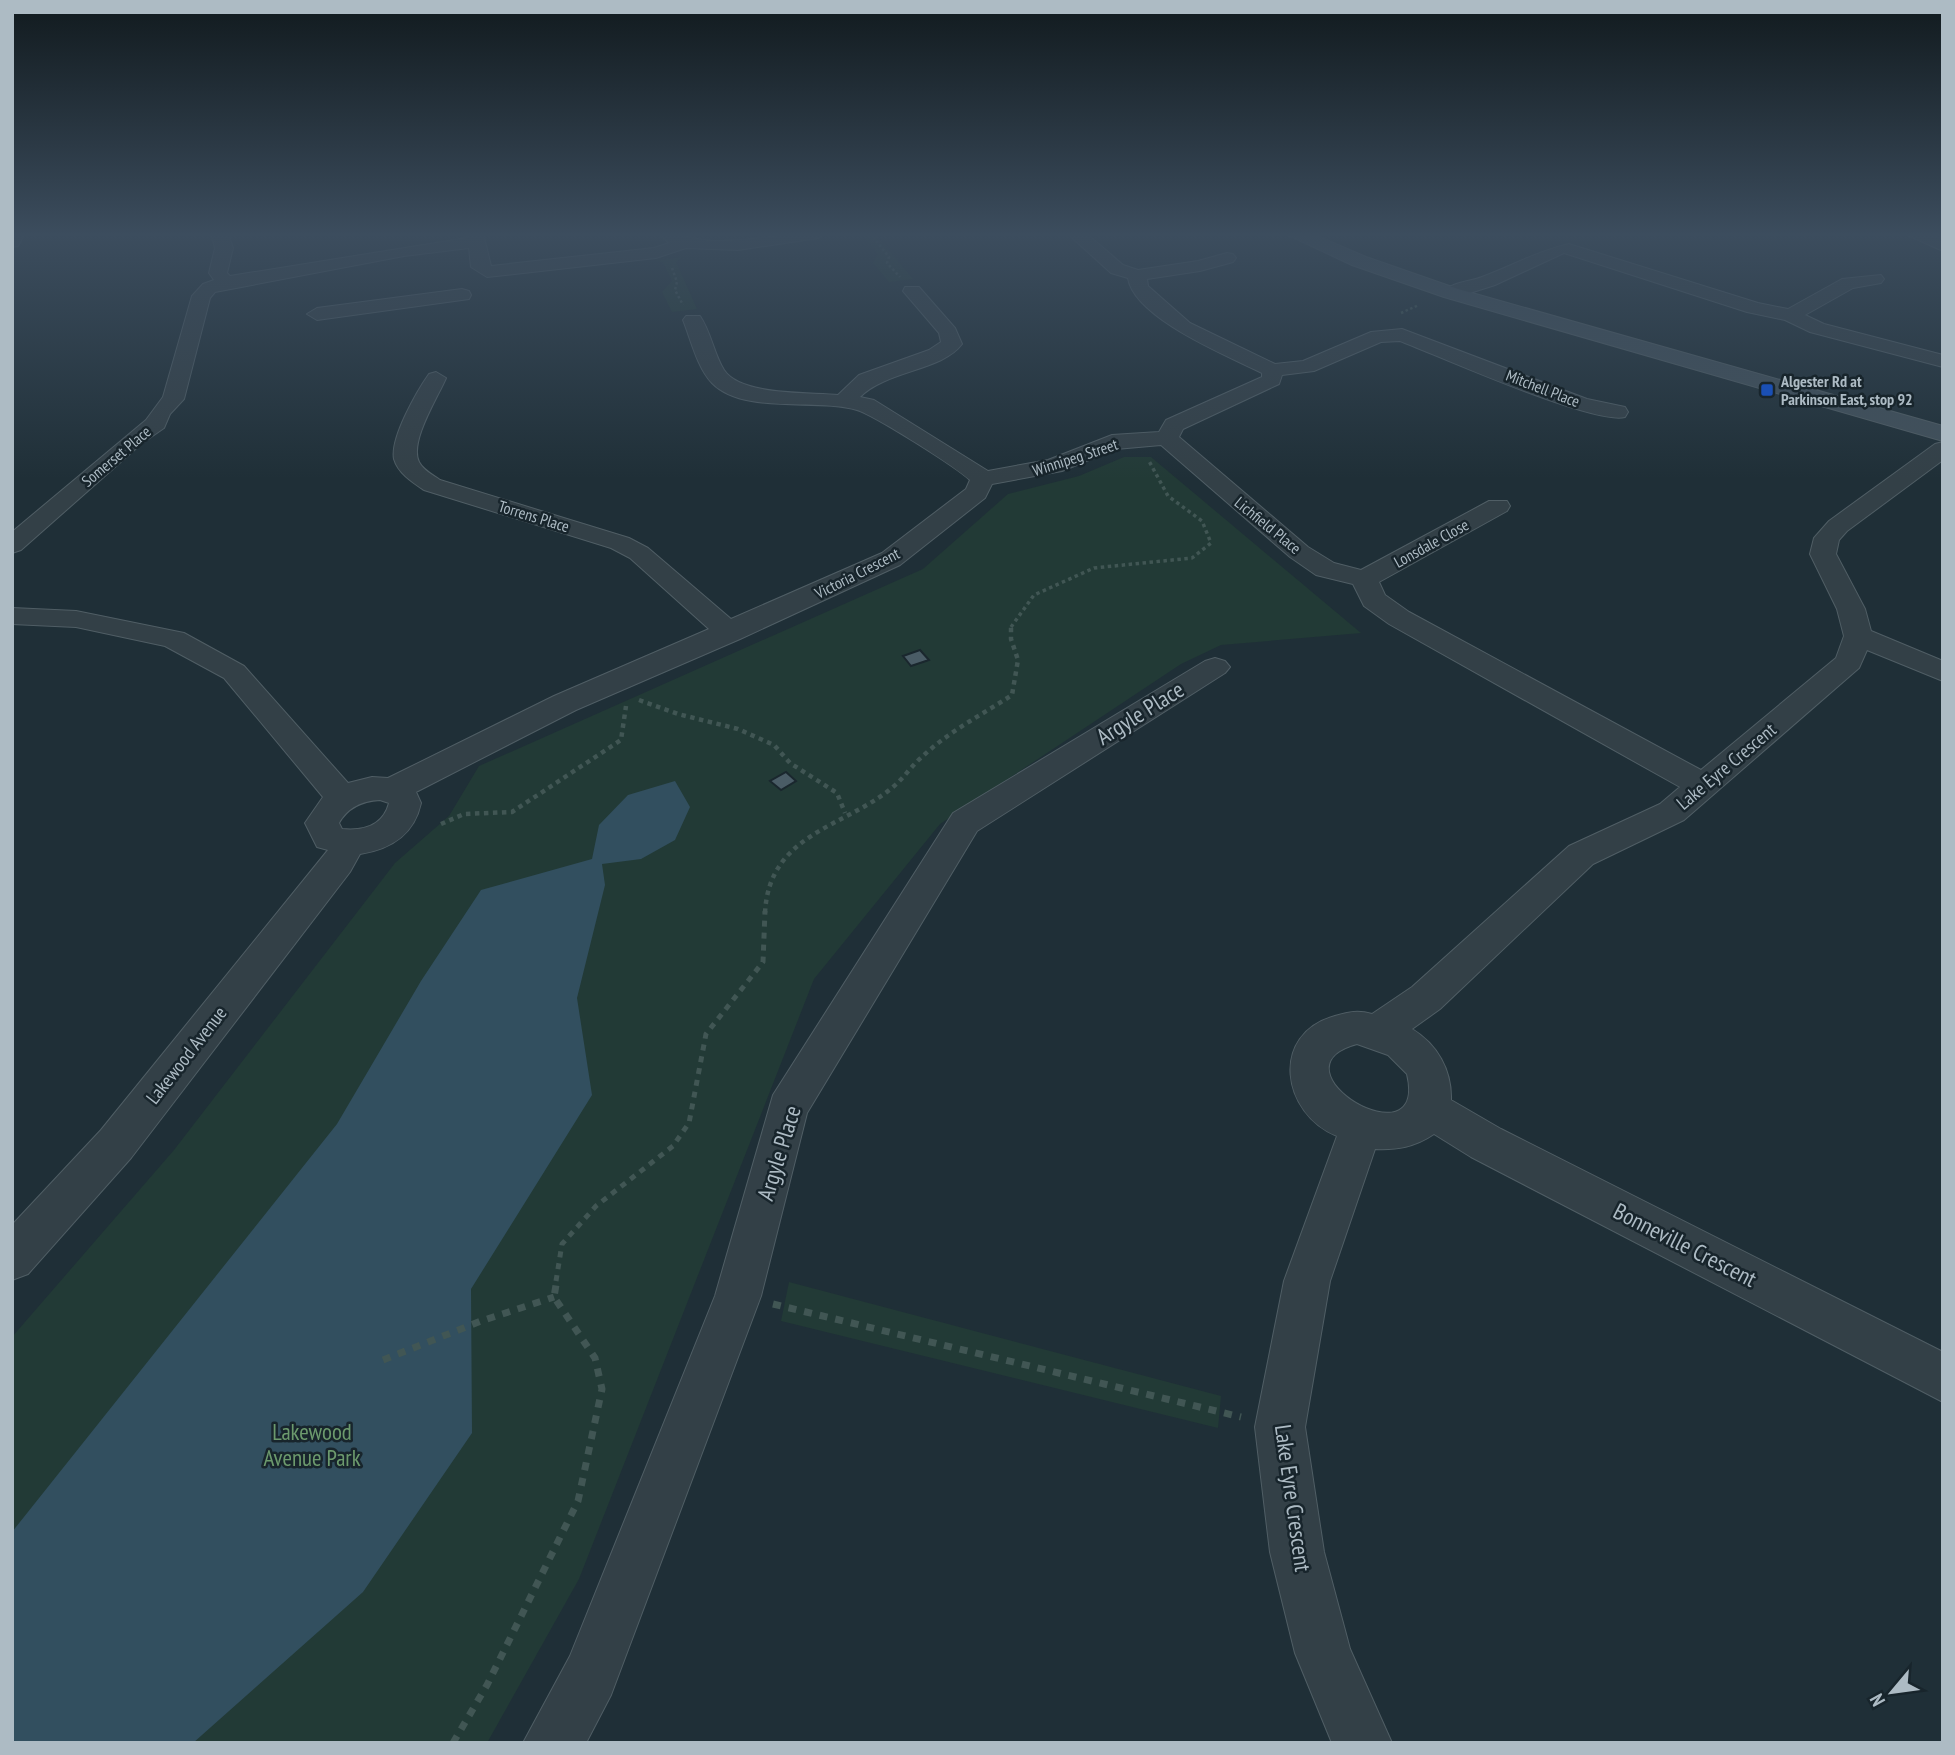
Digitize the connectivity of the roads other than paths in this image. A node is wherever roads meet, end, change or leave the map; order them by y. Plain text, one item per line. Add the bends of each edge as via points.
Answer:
1 (196, 315) edge
2 (933, 315) edge
3 (1169, 315) edge
4 (1542, 315) edge
5 (1550, 315) edge
6 (1791, 315) edge
7 (693, 320) road end
8 (1943, 361) edge
9 (1272, 370) junction
10 (436, 378) dead end
11 (846, 399) junction
12 (1617, 412) dead end
13 (1943, 421) edge
14 (1943, 434) edge
15 (1167, 438) junction
16 (1943, 449) edge
17 (982, 479) junction
18 (1498, 506) dead end
19 (12, 545) edge
20 (1364, 579) junction
21 (12, 616) edge
22 (730, 633) junction
23 (1858, 636) junction
24 (1214, 667) dead end
25 (1943, 672) edge
26 (1704, 786) junction
27 (393, 790) junction
28 (342, 798) junction
29 (349, 844) junction
30 (1378, 1031) junction
31 (1429, 1109) junction
32 (1361, 1129) junction
33 (12, 1258) edge
34 (1943, 1378) edge
35 (553, 1743) edge
36 (1362, 1743) edge

1 - 19 street, Somerset Place via 173,399 156,424
2 - 11 street via 948,332 951,344 936,354 866,379
3 - 9 street via 1183,327
4 - 14 main road
5 - 13 main road
6 - 8 street via 1818,328
7 - 11 street via 719,379 733,389 760,395
9 - 12 street, Mitchell Place via 1307,367 1391,333 1415,338 1581,404
9 - 15 street via 1272,380 1174,425
10 - 22 street, Torrens Place via 405,444 405,458 414,473 432,485 620,543 639,553
11 - 17 street via 866,405
15 - 17 street, Winnipeg Street via 1112,442 1054,466
15 - 20 street, Lichfield Place via 1299,552 1325,569
16 - 23 street via 1827,538 1823,554 1851,610
17 - 22 street, Victoria Crescent via 976,493 891,559
18 - 20 street, Lonsdale Close
20 - 26 street via 1374,600 1399,618
21 - 28 street via 76,619 174,639 234,672
22 - 27 street, Victoria Crescent via 565,703
23 - 25 street
23 - 26 street, Lake Eyre Crescent via 1849,662
24 - 35 street, Argyle Place via 965,822 788,1108 738,1296 591,1675
26 - 30 street, Lake Eyre Crescent via 1672,812 1581,855 1426,998
27 - 28 street via 369,789
27 - 29 street via 405,803 399,821 378,837
28 - 29 street via 325,815 323,832
29 - 33 street, Lakewood Avenue via 116,1144
30 - 31 street via 1400,1041 1426,1068 1432,1086
30 - 32 street via 1340,1029 1312,1049 1308,1065 1321,1101 1339,1119
31 - 32 street via 1418,1123 1401,1131
31 - 34 street, Bonneville Crescent via 1486,1143
32 - 36 street, Lake Eyre Crescent via 1307,1281 1280,1427 1297,1552 1323,1653

